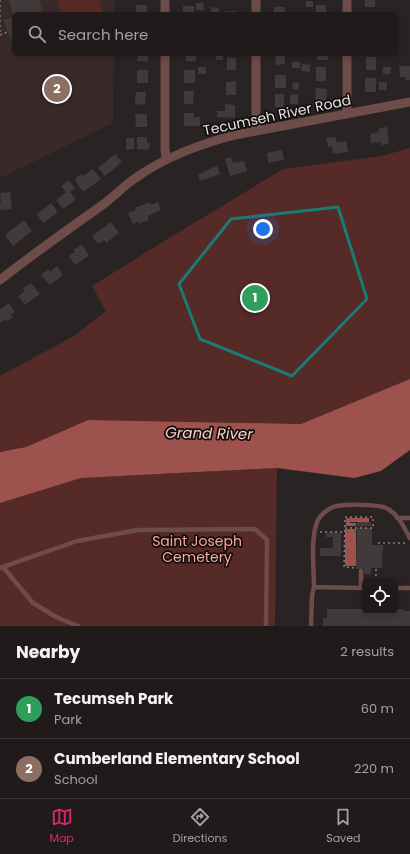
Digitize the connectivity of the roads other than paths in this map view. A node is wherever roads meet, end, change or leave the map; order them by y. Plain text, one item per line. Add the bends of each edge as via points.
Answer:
1 (165, 0) edge
2 (256, 0) edge
3 (347, 0) edge
4 (165, 12) edge
5 (256, 12) edge
6 (347, 12) edge
7 (165, 56) edge
8 (256, 56) edge
9 (346, 56) edge
10 (410, 102) edge
11 (346, 114) junction
12 (256, 130) junction
13 (166, 158) junction
14 (0, 280) edge
15 (398, 518) junction
16 (410, 518) edge
17 (410, 538) edge
18 (2, 568) edge
19 (361, 571) road end
20 (362, 580) edge
21 (314, 587) junction
22 (362, 588) edge
23 (398, 588) edge
24 (410, 588) edge
25 (78, 626) edge
26 (266, 626) edge
27 (311, 626) edge

1 - 4 street
2 - 5 street
3 - 6 street
7 - 13 street
8 - 12 street
9 - 11 street
10 - 11 street, Tecumseh River Road
11 - 12 street, Tecumseh River Road
12 - 13 street, Tecumseh River Road via 213,141
13 - 14 street, Tecumseh River Road via 135,178
15 - 16 lane
15 - 17 lane
15 - 21 lane via 387,508 378,506 336,506 328,509 319,518 314,532
18 - 25 lane via 33,602 56,617
18 - 26 lane via 77,541 138,530 255,529 267,540
19 - 20 lane
21 - 22 lane
21 - 27 lane
23 - 24 lane

